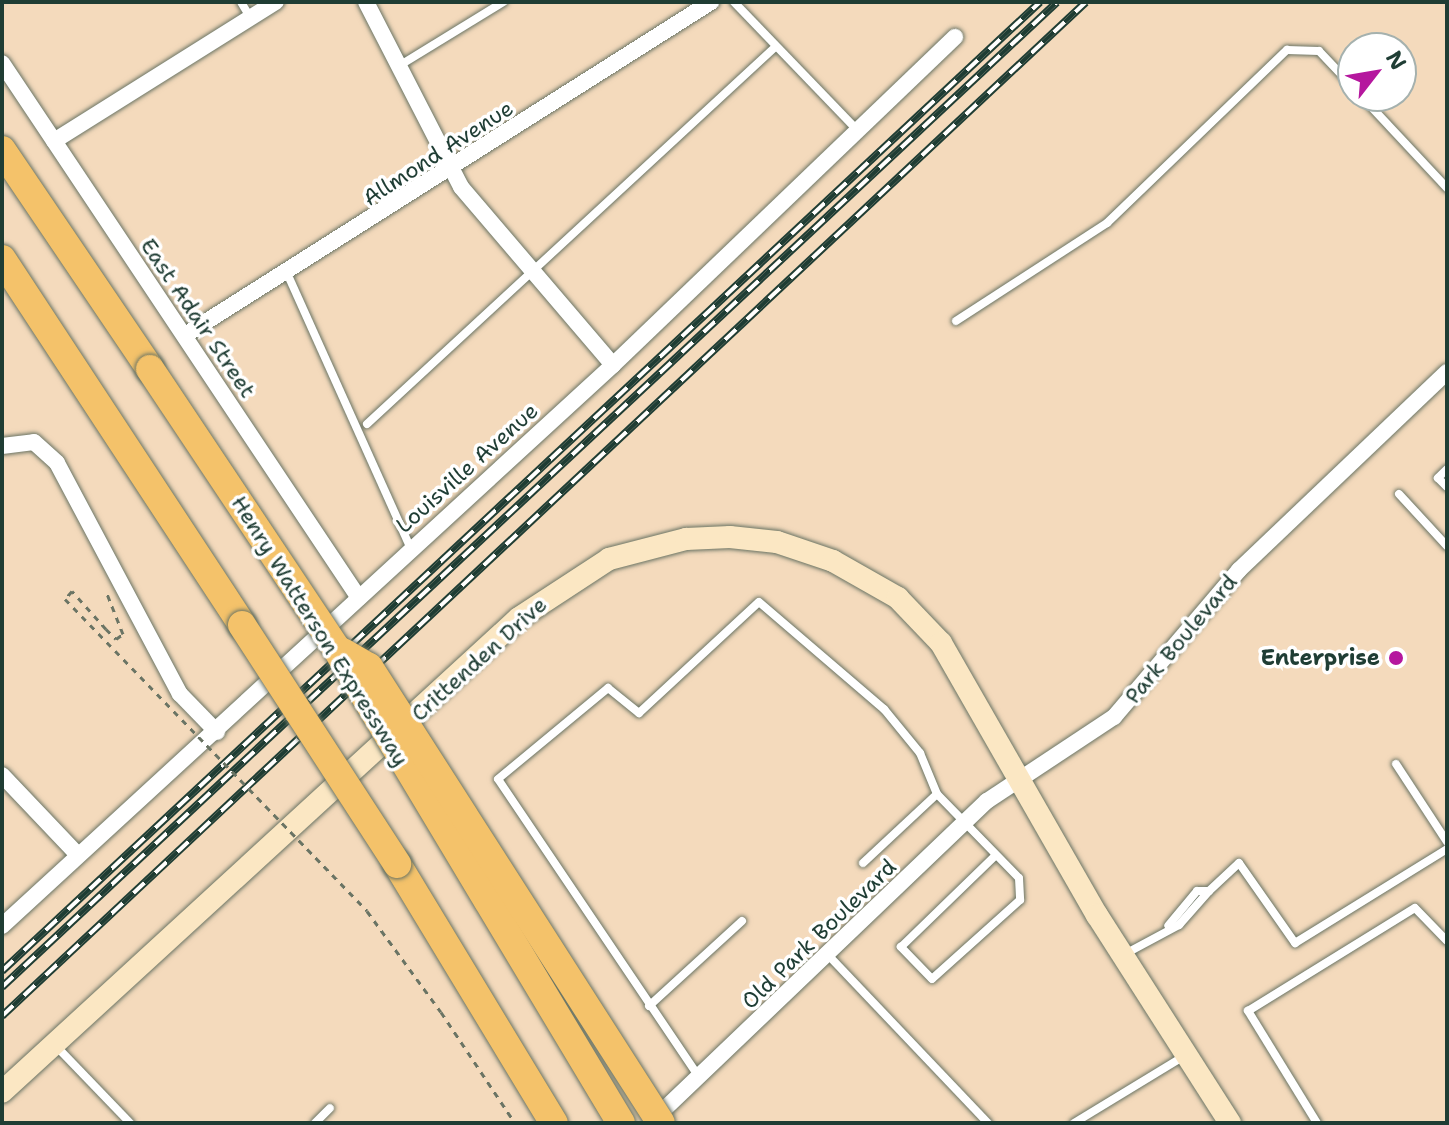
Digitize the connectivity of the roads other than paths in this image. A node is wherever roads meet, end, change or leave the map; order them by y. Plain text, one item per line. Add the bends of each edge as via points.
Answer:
1 (241, 2) edge
2 (276, 2) edge
3 (366, 2) edge
4 (503, 2) edge
5 (734, 2) edge
6 (705, 3) edge
7 (251, 18) junction
8 (955, 37) dead end
9 (774, 48) junction
10 (2, 63) edge
11 (402, 64) junction
12 (1337, 70) edge
13 (1376, 112) edge
14 (859, 132) junction
15 (54, 141) junction
16 (2, 150) edge
17 (453, 165) junction
18 (1447, 188) edge
19 (2, 259) edge
20 (534, 270) junction
21 (287, 273) junction
22 (956, 321) dead end
23 (185, 335) junction
24 (613, 365) junction
25 (1447, 372) edge
26 (367, 424) dead end
27 (2, 446) edge
28 (1447, 469) edge
29 (1447, 487) edge
30 (1399, 494) dead end
31 (1447, 546) edge
32 (411, 549) junction
33 (359, 598) junction
34 (336, 648) junction
35 (217, 732) junction
36 (1396, 764) dead end
37 (2, 775) edge
38 (1021, 780) junction
39 (937, 794) junction
40 (965, 822) junction
41 (1447, 842) edge
42 (1447, 849) edge
43 (78, 855) junction
44 (996, 855) junction
45 (863, 863) dead end
46 (742, 921) dead end
47 (2, 926) edge
48 (1447, 941) edge
49 (828, 955) junction
50 (1122, 955) junction
51 (649, 1006) junction
52 (53, 1044) junction
53 (1187, 1055) junction
54 (700, 1078) junction
55 (2, 1092) edge
56 (330, 1108) dead end
57 (130, 1123) edge
58 (315, 1123) edge
59 (554, 1123) edge
60 (621, 1123) edge
61 (650, 1123) edge
62 (661, 1123) edge
63 (988, 1123) edge
64 (1074, 1123) edge
65 (1230, 1123) edge
66 (1317, 1123) edge

1 - 7 lane
2 - 7 street
3 - 11 street
4 - 11 lane
5 - 9 lane
6 - 17 street, Allmond Avenue
7 - 15 street
8 - 14 street, Louisville Avenue
9 - 14 lane
9 - 20 lane
10 - 15 street, East Adair Street
11 - 17 street
12 - 22 lane via 1319,51 1287,50 1107,223
13 - 18 lane
14 - 24 street, Louisville Avenue
15 - 23 street, East Adair Street
16 - 34 highway, Henry Watterson Expressway, bridge
17 - 20 street via 461,187
17 - 21 street, Allmond Avenue
19 - 59 highway, bridge via 242,625
20 - 24 street
20 - 26 lane
21 - 23 street, Allmond Avenue
21 - 32 lane
23 - 33 street, East Adair Street
24 - 32 street, Louisville Avenue
25 - 38 street, Park Boulevard via 1239,570 1124,708
27 - 35 street via 34,442 47,451 180,694
28 - 29 lane via 1438,478
30 - 31 lane
32 - 33 street, Louisville Avenue
33 - 35 street, Louisville Avenue
34 - 60 highway, Henry Watterson Expressway, bridge
34 - 62 highway, bridge via 369,667
35 - 43 street, Louisville Avenue
36 - 41 lane
37 - 43 street
38 - 40 street, Old Park Boulevard
38 - 50 main road
38 - 52 main road, Crittenden Drive via 961,672 898,598 833,561 777,542 730,537 648,547 609,559 519,618
39 - 40 lane
39 - 45 lane
39 - 51 lane via 920,753 884,709 759,602 639,713 608,688 498,779
40 - 44 lane
40 - 49 street, Old Park Boulevard
42 - 50 lane via 1295,943 1239,863 1179,925 1168,926
43 - 47 street, Louisville Avenue
44 - 44 lane via 1019,878 1020,900 932,979 901,947
46 - 51 lane
48 - 66 lane via 1415,908 1248,1011
49 - 54 street, Old Park Boulevard
49 - 63 lane
50 - 53 main road
51 - 54 lane
52 - 55 main road, Crittenden Drive
52 - 57 lane
53 - 64 lane
53 - 65 main road
54 - 61 street, Old Park Boulevard
56 - 58 lane

